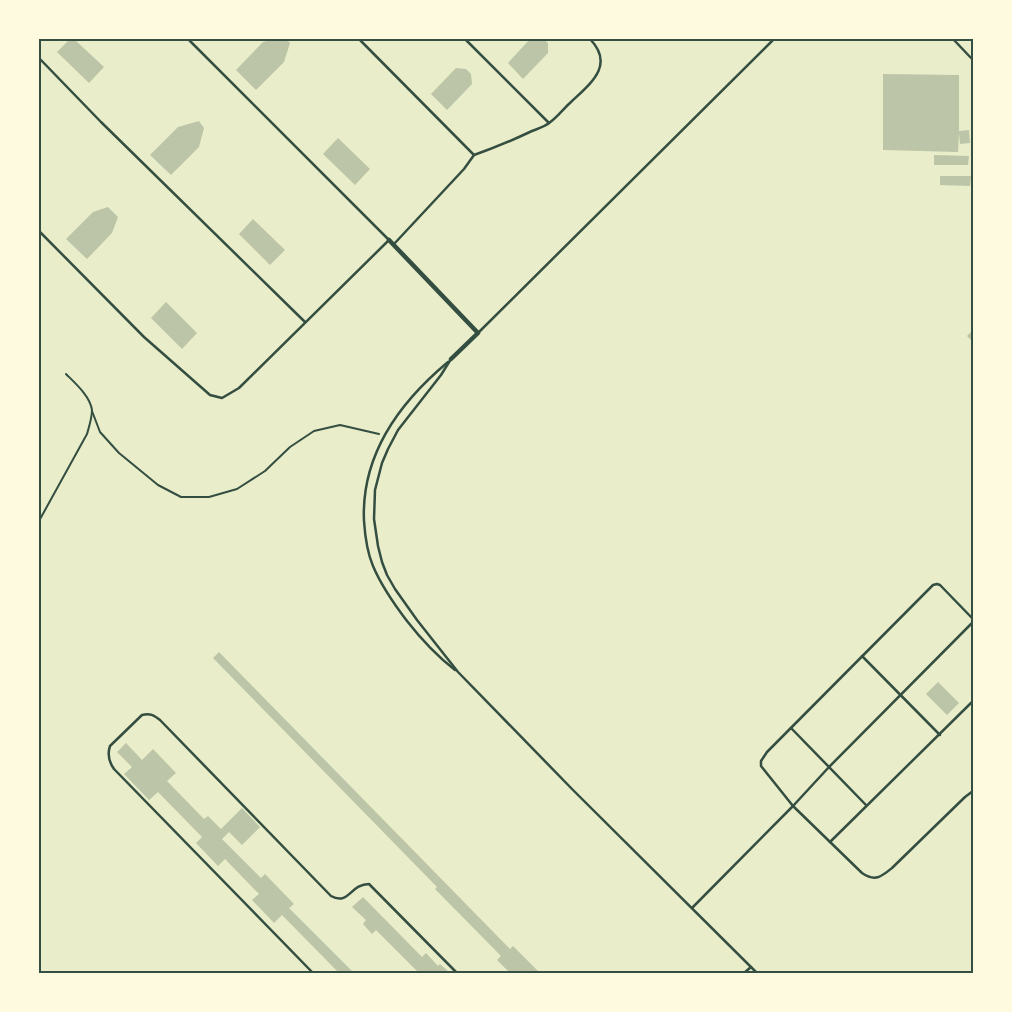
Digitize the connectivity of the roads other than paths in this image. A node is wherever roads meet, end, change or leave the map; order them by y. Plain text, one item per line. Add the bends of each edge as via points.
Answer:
1 (188, 39) edge
2 (359, 39) edge
3 (465, 39) edge
4 (590, 39) edge
5 (774, 39) edge
6 (953, 39) edge
7 (39, 58) edge
8 (973, 60) edge
9 (549, 123) junction
10 (474, 155) junction
11 (39, 231) edge
12 (389, 240) junction
13 (394, 244) junction
14 (305, 322) junction
15 (478, 333) junction
16 (452, 359) junction
17 (973, 620) edge
18 (862, 656) junction
19 (458, 672) junction
20 (900, 695) junction
21 (973, 701) edge
22 (791, 728) junction
23 (940, 735) junction
24 (829, 767) junction
25 (973, 791) edge
26 (866, 805) junction
27 (793, 806) junction
28 (830, 842) junction
29 (692, 908) junction
30 (751, 967) junction
31 (313, 973) edge
32 (457, 973) edge
33 (744, 973) edge
34 (757, 973) edge

1 - 12 lane
2 - 10 lane
3 - 9 lane
4 - 9 lane via 600,54 599,71 592,82
5 - 15 lane
6 - 8 lane
7 - 14 lane
9 - 10 lane
10 - 13 lane
11 - 14 lane via 144,337 210,395 222,398 239,388
12 - 13 street
12 - 14 lane
13 - 15 street
15 - 16 street
16 - 19 lane via 388,449 376,490 374,519 387,575
16 - 19 lane via 431,376 396,415 384,435 364,496 368,552 379,579 400,612 432,650
17 - 18 lane via 940,586 933,585
17 - 20 lane
18 - 20 lane
18 - 22 lane
19 - 29 lane
20 - 23 lane
20 - 24 lane
21 - 23 lane
22 - 24 lane
22 - 27 lane via 763,757 761,766
23 - 26 lane
24 - 26 lane
24 - 27 lane
25 - 28 lane via 892,868 875,878 862,873
26 - 28 lane
27 - 28 lane
27 - 29 lane
29 - 30 lane
30 - 33 lane
30 - 34 lane
31 - 32 lane via 114,769 108,752 110,746 142,715 153,715 160,720 332,896 337,900 345,898 358,886 369,884

